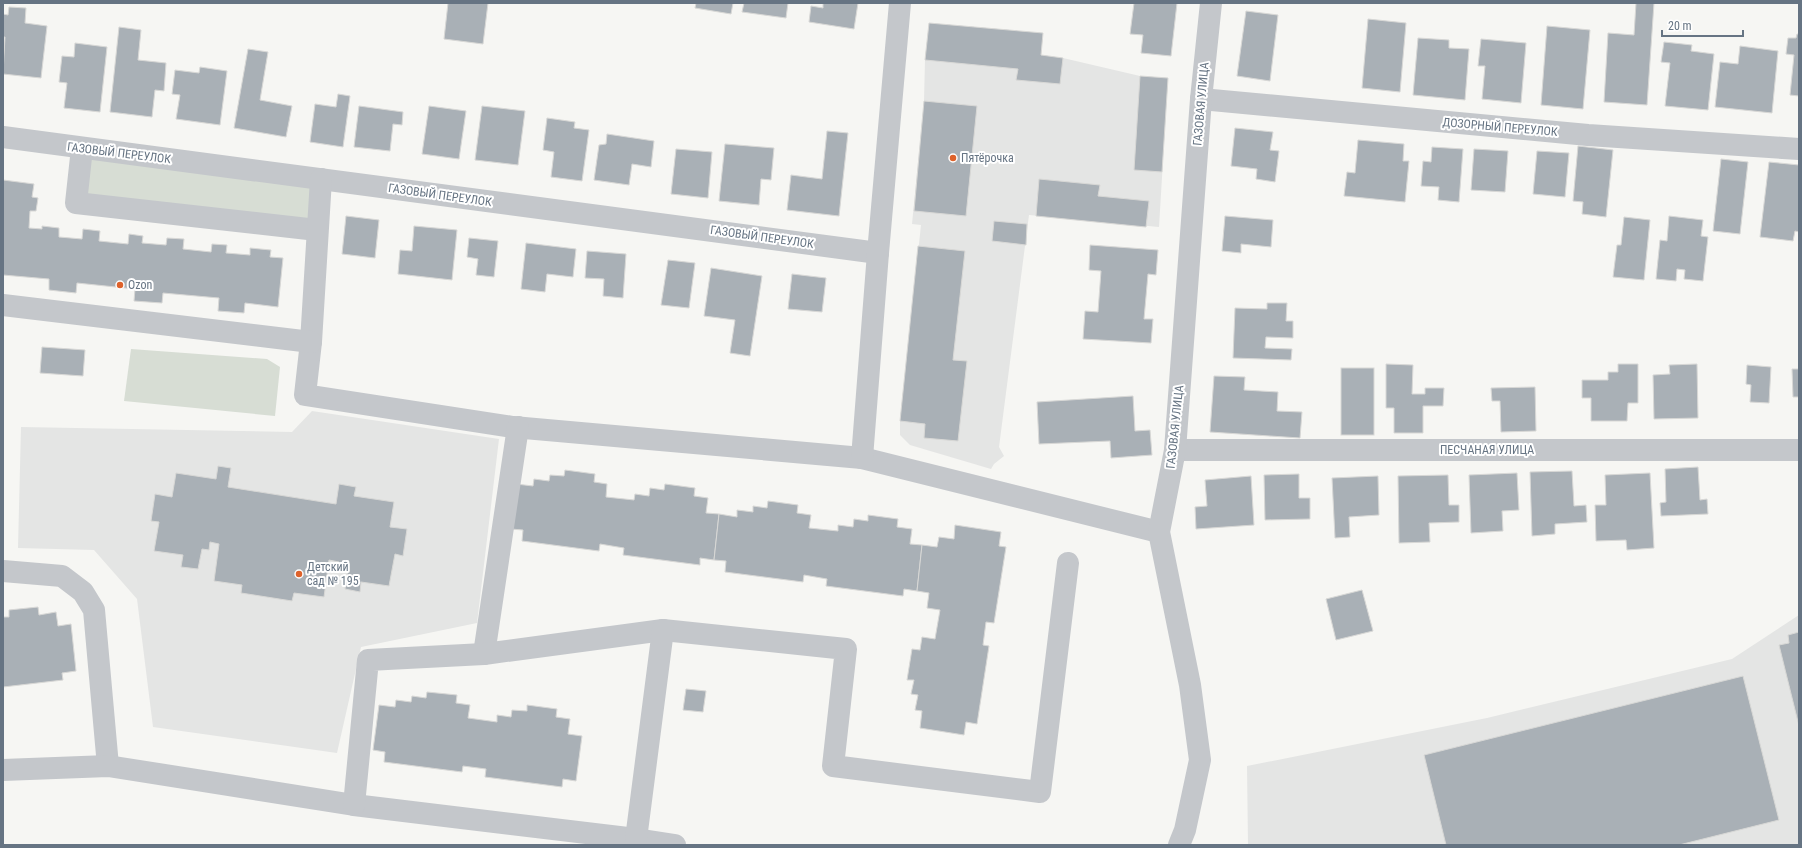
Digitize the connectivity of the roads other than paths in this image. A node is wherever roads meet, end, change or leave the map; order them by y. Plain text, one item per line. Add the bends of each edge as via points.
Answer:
1 (900, 3) edge
2 (1211, 3) edge
3 (1201, 99) junction
4 (3, 137) edge
5 (82, 148) junction
6 (1799, 149) edge
7 (321, 179) junction
8 (317, 230) junction
9 (878, 252) junction
10 (3, 305) edge
11 (310, 342) junction
12 (518, 427) junction
13 (1175, 450) junction
14 (1799, 450) edge
15 (862, 458) junction
16 (1159, 532) junction
17 (1068, 563) dead end
18 (3, 571) edge
19 (663, 630) junction
20 (484, 654) junction
21 (108, 766) junction
22 (3, 770) edge
23 (354, 805) junction
24 (636, 839) junction
25 (675, 845) edge
26 (1179, 845) edge

1 - 9 street
2 - 3 street, ГАЗОВАЯ УЛИЦА
3 - 6 street, ДОЗОРНЫЙ ПЕРЕУЛОК via 1588,135
3 - 13 street, ГАЗОВАЯ УЛИЦА
4 - 5 street, ГАЗОВЫЙ ПЕРЕУЛОК
5 - 7 street, ГАЗОВЫЙ ПЕРЕУЛОК
5 - 8 street via 76,204
7 - 8 street
7 - 9 street, ГАЗОВЫЙ ПЕРЕУЛОК
8 - 11 street
9 - 15 street
10 - 11 street
11 - 12 street via 306,395
12 - 15 street
12 - 20 street
13 - 14 street, ПЕСЧАНАЯ УЛИЦА
13 - 16 street, ГАЗОВАЯ УЛИЦА
15 - 16 street
16 - 26 street, ГАЗОВАЯ УЛИЦА via 1190,685 1200,760 1185,830
17 - 19 street via 1040,792 833,766 846,649
18 - 21 street via 62,576 83,592 94,610
19 - 20 street
19 - 24 street
20 - 23 street via 368,660
21 - 22 street
21 - 23 street
23 - 24 street
24 - 25 street

